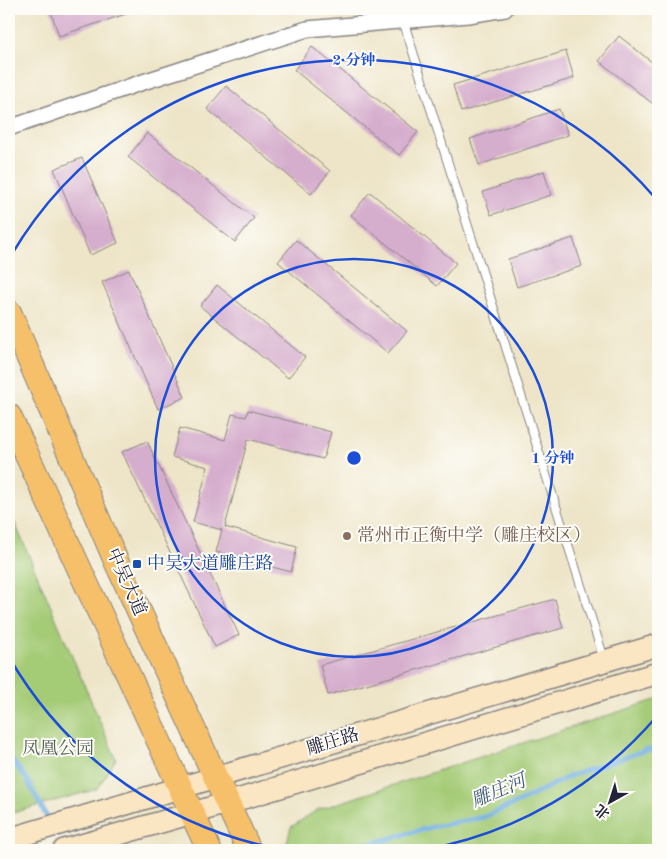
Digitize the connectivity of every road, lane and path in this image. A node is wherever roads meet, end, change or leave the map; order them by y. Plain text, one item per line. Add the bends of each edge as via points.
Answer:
1 (505, 9) edge
2 (403, 20) junction
3 (9, 128) edge
4 (9, 312) edge
5 (9, 416) edge
6 (658, 645) edge
7 (605, 661) junction
8 (658, 673) edge
9 (215, 777) junction
10 (181, 789) junction
11 (227, 803) junction
12 (192, 813) junction
13 (9, 839) edge
14 (69, 849) edge
15 (209, 850) edge
16 (249, 850) edge

1 - 2 street
2 - 3 street via 307,29
2 - 7 lane
4 - 9 main road, 中吴大道 via 116,561
5 - 10 main road, 中吴大道
6 - 7 main road, 雕庄路
7 - 9 main road, 雕庄路
8 - 11 main road, 雕庄路
9 - 10 main road, 雕庄路
9 - 11 main road, 中吴大道
10 - 12 main road, 中吴大道
10 - 13 main road, 雕庄路
11 - 12 main road, 雕庄路
11 - 16 main road, 中吴大道
12 - 14 main road, 雕庄路
12 - 15 main road, 中吴大道

